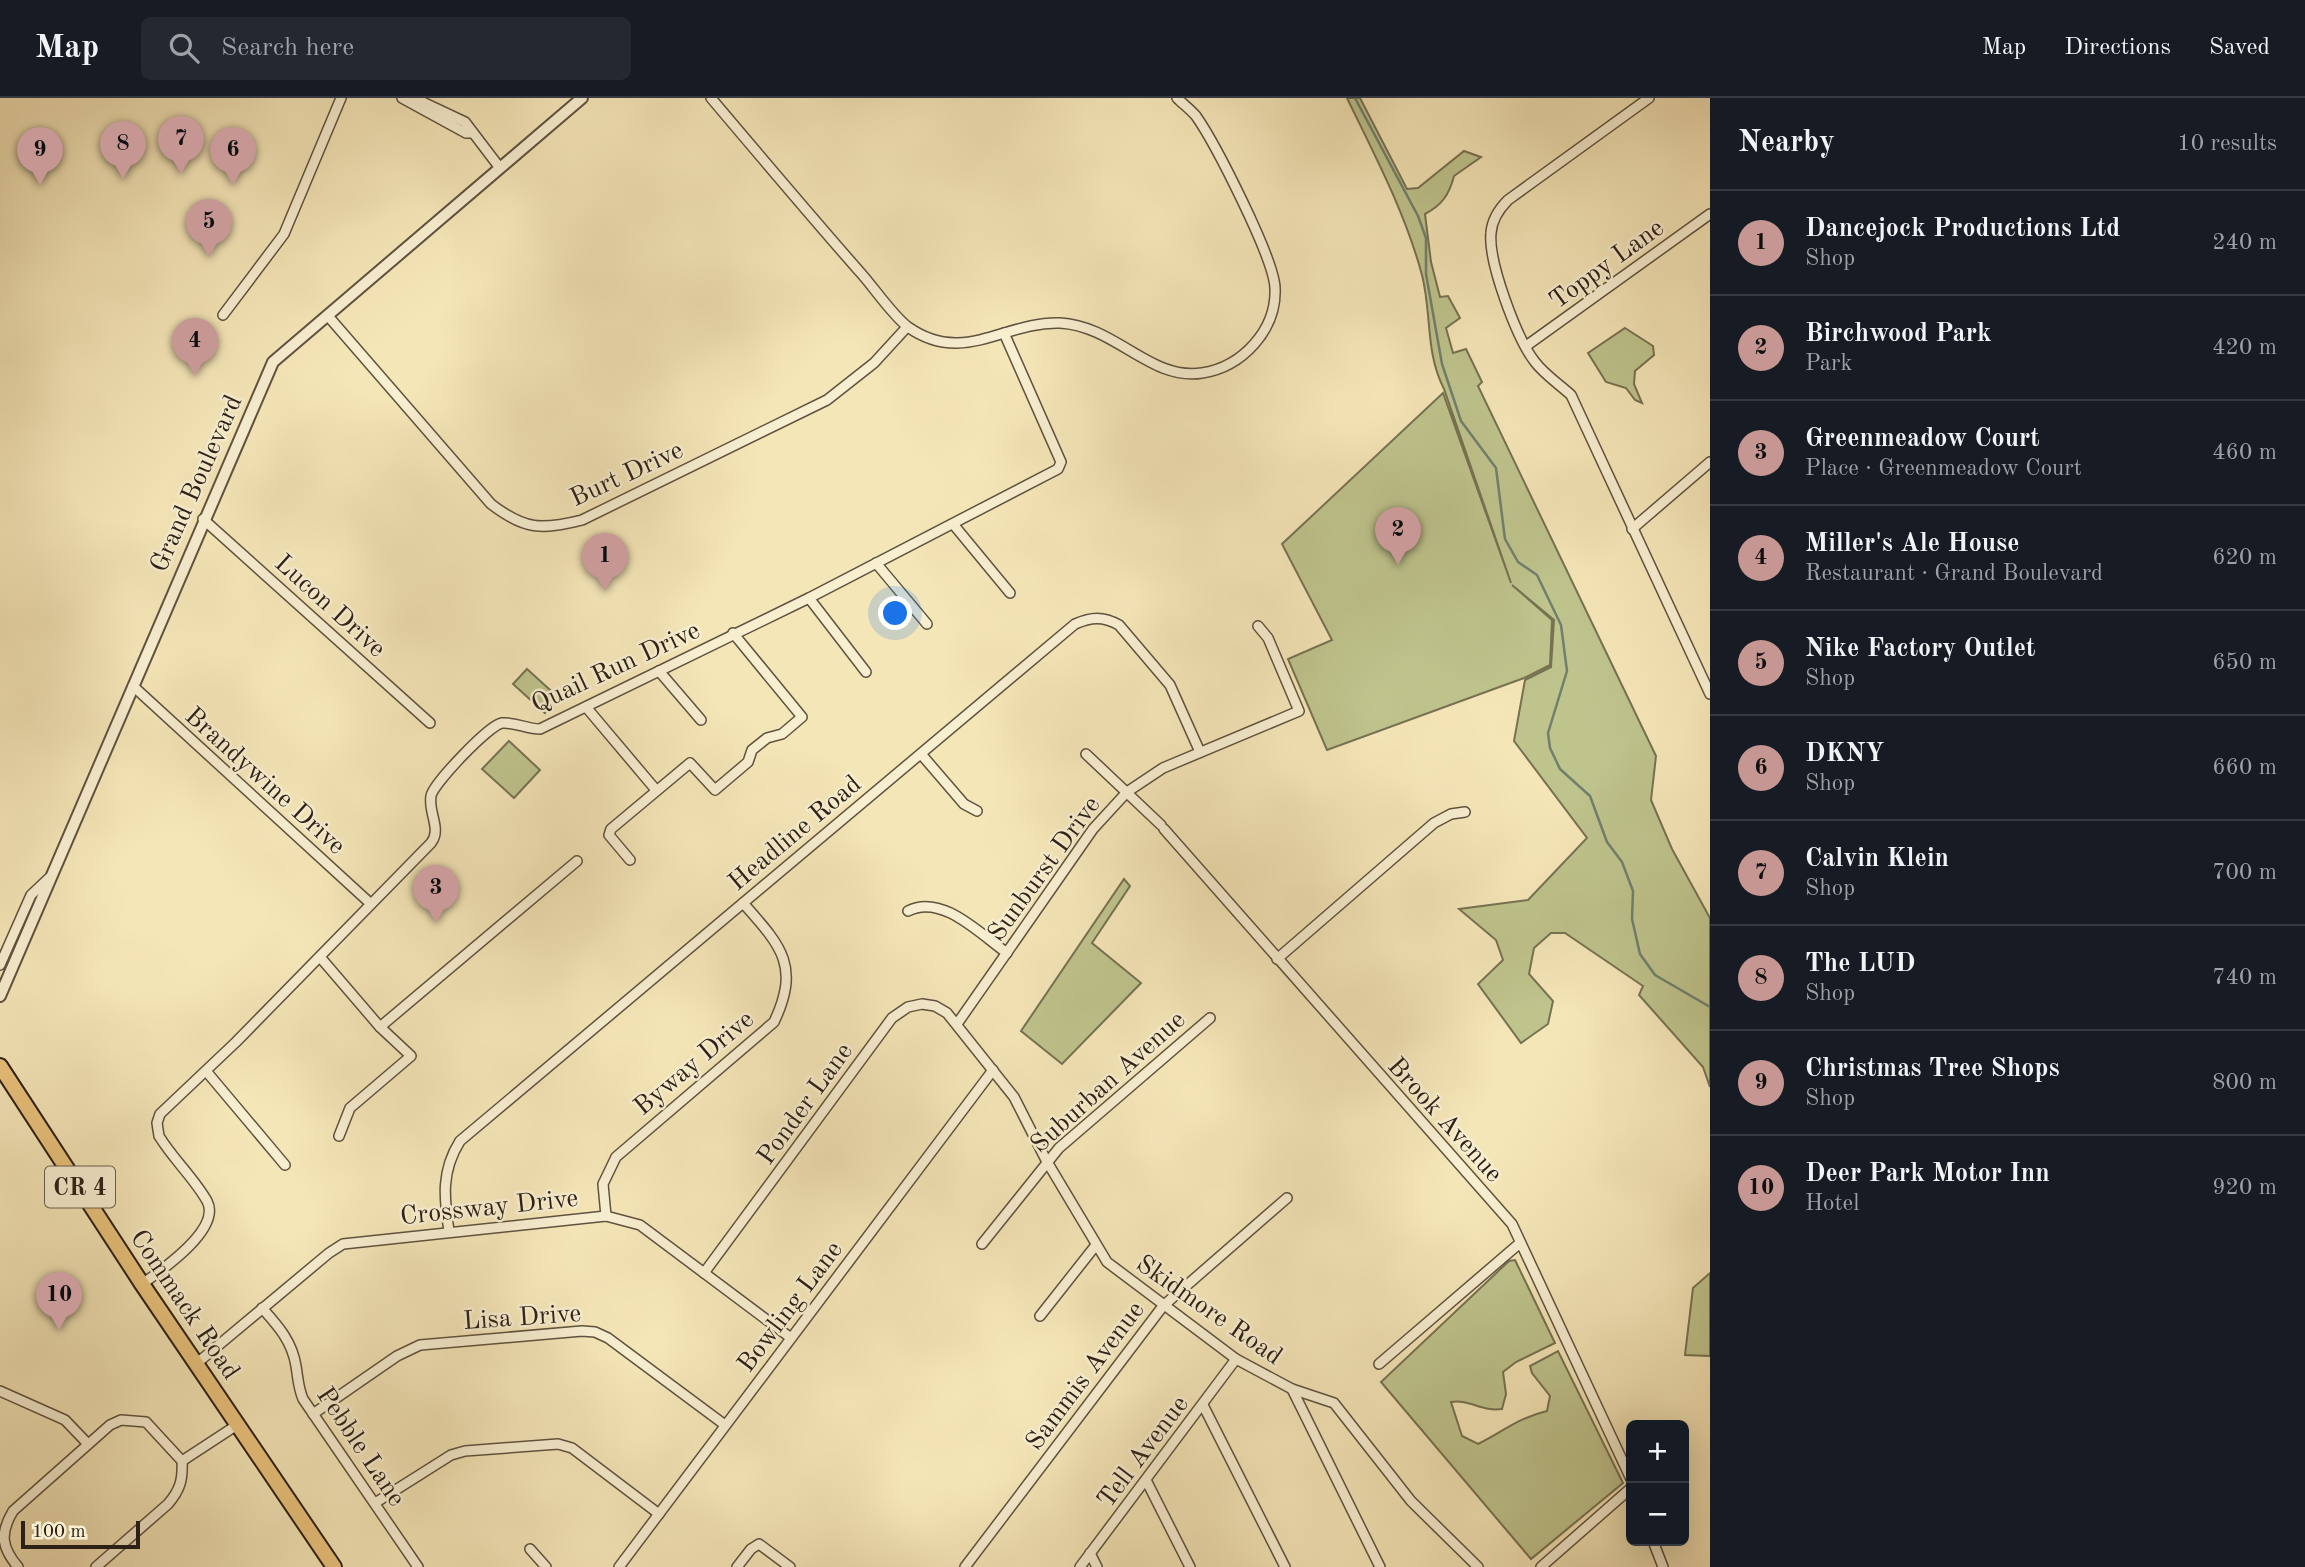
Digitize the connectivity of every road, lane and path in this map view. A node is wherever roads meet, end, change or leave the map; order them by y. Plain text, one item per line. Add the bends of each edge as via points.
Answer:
1 (341, 98) edge
2 (408, 98) edge
3 (582, 98) edge
4 (711, 98) edge
5 (1177, 98) edge
6 (1649, 98) edge
7 (500, 168) junction
8 (1710, 214) edge
9 (223, 315) dead end
10 (328, 316) junction
11 (907, 327) junction
12 (1004, 333) junction
13 (1526, 346) junction
14 (1710, 462) edge
15 (203, 519) junction
16 (953, 524) junction
17 (1632, 529) junction
18 (876, 563) junction
19 (1010, 593) dead end
20 (808, 598) junction
21 (927, 624) dead end
22 (1258, 626) dead end
23 (733, 633) junction
24 (659, 671) junction
25 (866, 672) dead end
26 (133, 686) junction
27 (1710, 694) edge
28 (586, 707) junction
29 (701, 720) dead end
30 (430, 723) dead end
31 (1200, 752) junction
32 (921, 754) junction
33 (1086, 754) dead end
34 (656, 790) junction
35 (1127, 792) junction
36 (977, 811) dead end
37 (1465, 812) dead end
38 (629, 860) dead end
39 (577, 862) dead end
40 (50, 878) junction
41 (743, 903) junction
42 (371, 904) junction
43 (908, 911) dead end
44 (1007, 953) junction
45 (320, 957) junction
46 (1277, 959) junction
47 (0, 965) edge
48 (0, 996) edge
49 (1210, 1018) dead end
50 (957, 1024) junction
51 (380, 1027) junction
52 (0, 1066) edge
53 (993, 1070) junction
54 (206, 1071) junction
55 (339, 1136) dead end
56 (1046, 1160) junction
57 (285, 1165) dead end
58 (1287, 1198) dead end
59 (606, 1216) junction
60 (449, 1231) junction
61 (1520, 1243) junction
62 (982, 1244) dead end
63 (1096, 1245) junction
64 (704, 1273) junction
65 (142, 1284) junction
66 (1163, 1306) junction
67 (262, 1308) junction
68 (1040, 1316) dead end
69 (791, 1338) junction
70 (1236, 1359) junction
71 (196, 1364) junction
72 (1379, 1364) dead end
73 (1293, 1389) junction
74 (0, 1391) edge
75 (1203, 1405) junction
76 (313, 1414) junction
77 (237, 1425) junction
78 (725, 1425) junction
79 (88, 1444) junction
80 (183, 1461) junction
81 (1626, 1468) edge
82 (1146, 1480) junction
83 (1626, 1492) edge
84 (375, 1503) junction
85 (659, 1514) junction
86 (1655, 1546) edge
87 (530, 1549) dead end
88 (1090, 1553) junction
89 (18, 1567) edge
90 (96, 1567) edge
91 (334, 1567) edge
92 (418, 1567) edge
93 (546, 1567) edge
94 (619, 1567) edge
95 (737, 1567) edge
96 (790, 1567) edge
97 (965, 1567) edge
98 (1080, 1567) edge
99 (1097, 1567) edge
100 (1190, 1567) edge
101 (1284, 1567) edge
102 (1380, 1567) edge
103 (1478, 1567) edge
104 (1541, 1567) edge
105 (1662, 1567) edge

1 - 9 street via 284,234
2 - 7 street via 459,117
3 - 7 street, Grand Boulevard
4 - 11 street
5 - 12 street via 1204,128 1270,264 1274,303 1254,345 1221,368 1186,374 1144,359 1104,334 1064,323
6 - 13 street via 1519,191 1492,223 1491,247 1498,275
7 - 10 street, Grand Boulevard
8 - 13 street, Toppy Lane
10 - 11 street, Burt Drive via 491,504 510,519 531,527 582,520 827,400 874,363
10 - 15 street, Grand Boulevard via 273,362
11 - 12 street via 958,344
12 - 16 street, Quail Run Drive via 1060,462 1058,469
13 - 17 street via 1535,362 1571,396
14 - 17 street
15 - 26 street, Grand Boulevard
15 - 30 street, Lucon Drive
16 - 18 street, Quail Run Drive
16 - 19 street
17 - 27 street
18 - 20 street, Quail Run Drive
18 - 21 street
20 - 23 street, Quail Run Drive
20 - 25 street
22 - 31 street, Sunburst Drive via 1269,638 1299,711
23 - 24 street, Quail Run Drive
23 - 34 street via 802,717 752,750 748,762 715,790 690,763
24 - 28 street, Quail Run Drive
24 - 29 street
26 - 40 street, Grand Boulevard
26 - 42 street, Brandywine Drive
28 - 34 street
28 - 42 street, Quail Run Drive via 540,729 503,723 489,729 433,791 434,839
31 - 32 street, Headline Road via 1170,685 1119,625 1088,618 1045,647
31 - 35 street, Sunburst Drive via 1163,768
32 - 36 street via 964,804
32 - 41 street, Headline Road
33 - 35 street, Brook Avenue
34 - 38 street via 611,829 609,835
35 - 44 street, Sunburst Drive via 1093,829
35 - 46 street, Brook Avenue
37 - 46 street via 1434,823
39 - 51 street
40 - 47 street via 31,895
40 - 48 street, Grand Boulevard
41 - 59 street, Byway Drive via 778,942 785,958 788,979 783,1002 774,1022 616,1157 603,1184
41 - 60 street, Headline Road via 460,1142 445,1175
42 - 45 street, Quail Run Drive
43 - 44 street via 920,905 934,906
44 - 50 street, Sunburst Drive
45 - 51 street
45 - 54 street, Quail Run Drive
46 - 61 street, Brook Avenue via 1512,1224
49 - 56 street, Suburban Avenue
50 - 53 street, Skidmore Road
50 - 64 street, Ponder Lane via 935,1006 922,1004 892,1018
51 - 55 street via 411,1056 350,1108
52 - 65 main road, Commack Road / CR 4
53 - 56 street, Skidmore Road via 1014,1097
53 - 69 street, Bowling Lane
54 - 57 street
54 - 65 street, Quail Run Drive via 156,1123 163,1142 208,1203 210,1217 204,1232
56 - 62 street, Suburban Avenue
56 - 63 street, Skidmore Road
58 - 66 street, Sammis Avenue
59 - 60 street, Crossway Drive
59 - 64 street, Crossway Drive via 640,1225
60 - 67 street, Crossway Drive via 343,1244
61 - 72 street
61 - 81 street, Brook Avenue
63 - 66 street, Skidmore Road via 1107,1262
63 - 68 street
64 - 69 street, Crossway Drive
65 - 71 main road, Commack Road / CR 4
66 - 70 street, Skidmore Road
66 - 97 street, Sammis Avenue
67 - 71 street, Crossway Drive
67 - 76 street, Pebble Lane via 285,1335 298,1388
69 - 78 street, Bowling Lane
70 - 73 street, Skidmore Road
70 - 75 street, Tell Avenue
71 - 77 main road, Commack Road / CR 4
73 - 102 street
73 - 103 street, Skidmore Road via 1334,1403 1411,1501
74 - 79 street via 65,1420
75 - 82 street, Tell Avenue
75 - 101 street
76 - 78 street, Lisa Drive via 420,1345 582,1331 608,1338
76 - 84 street, Pebble Lane
77 - 80 street
77 - 91 main road, Commack Road / CR 4
78 - 85 street, Bowling Lane
79 - 80 street via 110,1426 133,1419 155,1429
79 - 89 street via 4,1522 3,1544
80 - 90 street via 178,1493
82 - 88 street, Tell Avenue
82 - 100 street
83 - 104 street
84 - 85 street via 451,1455 558,1444 572,1448
84 - 92 street, Pebble Lane
85 - 94 street, Bowling Lane
86 - 105 street
87 - 93 street
88 - 98 street, Tell Avenue
88 - 99 street
95 - 96 street via 760,1544

